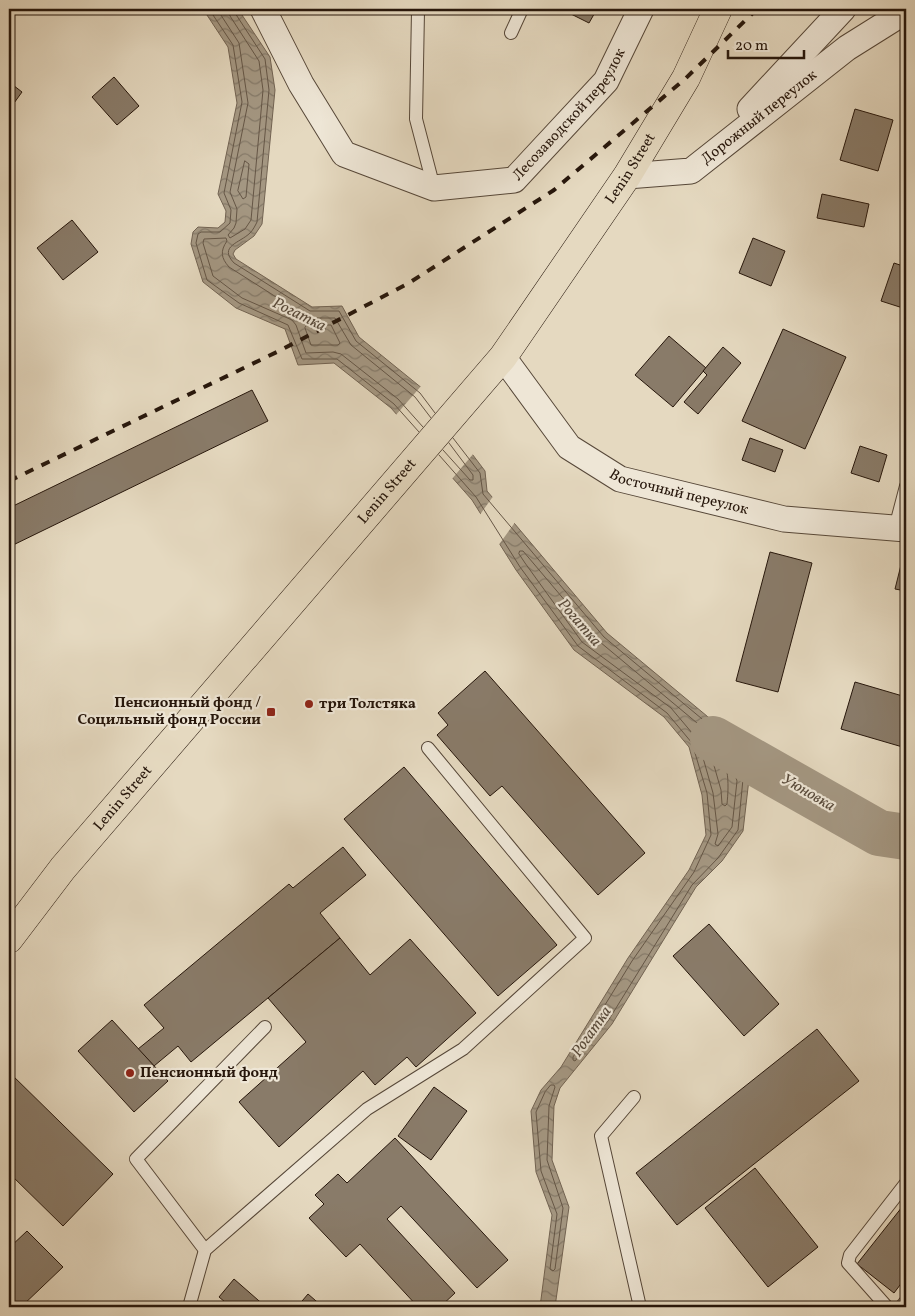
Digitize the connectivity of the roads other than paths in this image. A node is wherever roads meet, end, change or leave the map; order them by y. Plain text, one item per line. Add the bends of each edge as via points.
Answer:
1 (263, 9) edge
2 (522, 9) edge
3 (641, 9) edge
4 (718, 9) edge
5 (843, 9) edge
6 (418, 11) dead end
7 (906, 11) edge
8 (511, 33) dead end
9 (692, 171) junction
10 (626, 176) junction
11 (434, 188) junction
12 (503, 357) junction
13 (906, 486) edge
14 (900, 529) edge
15 (428, 748) dead end
16 (9, 939) edge
17 (265, 1027) dead end
18 (634, 1097) dead end
19 (906, 1184) edge
20 (205, 1250) junction
21 (906, 1301) edge
22 (189, 1307) edge
23 (640, 1307) edge
24 (887, 1307) edge
25 (901, 1307) edge

1 - 11 street, Лесозаводской переулок via 301,84 344,154
2 - 8 lane
3 - 11 street, Лесозаводской переулок via 606,81 514,180
4 - 10 main road, Lenin Street via 686,78
5 - 9 street
6 - 11 lane via 416,119
7 - 9 street, Дорожный переулок via 846,48
9 - 10 street, Дорожный переулок
10 - 12 main road, Lenin Street
12 - 14 street, Восточный переулок via 569,447 620,479 784,519
12 - 16 main road, Lenin Street via 64,868
13 - 14 lane
15 - 20 lane via 585,938 463,1049 367,1109
17 - 20 lane via 136,1159
18 - 23 lane via 601,1136
19 - 24 lane via 850,1255 848,1263
20 - 22 lane
21 - 25 lane

